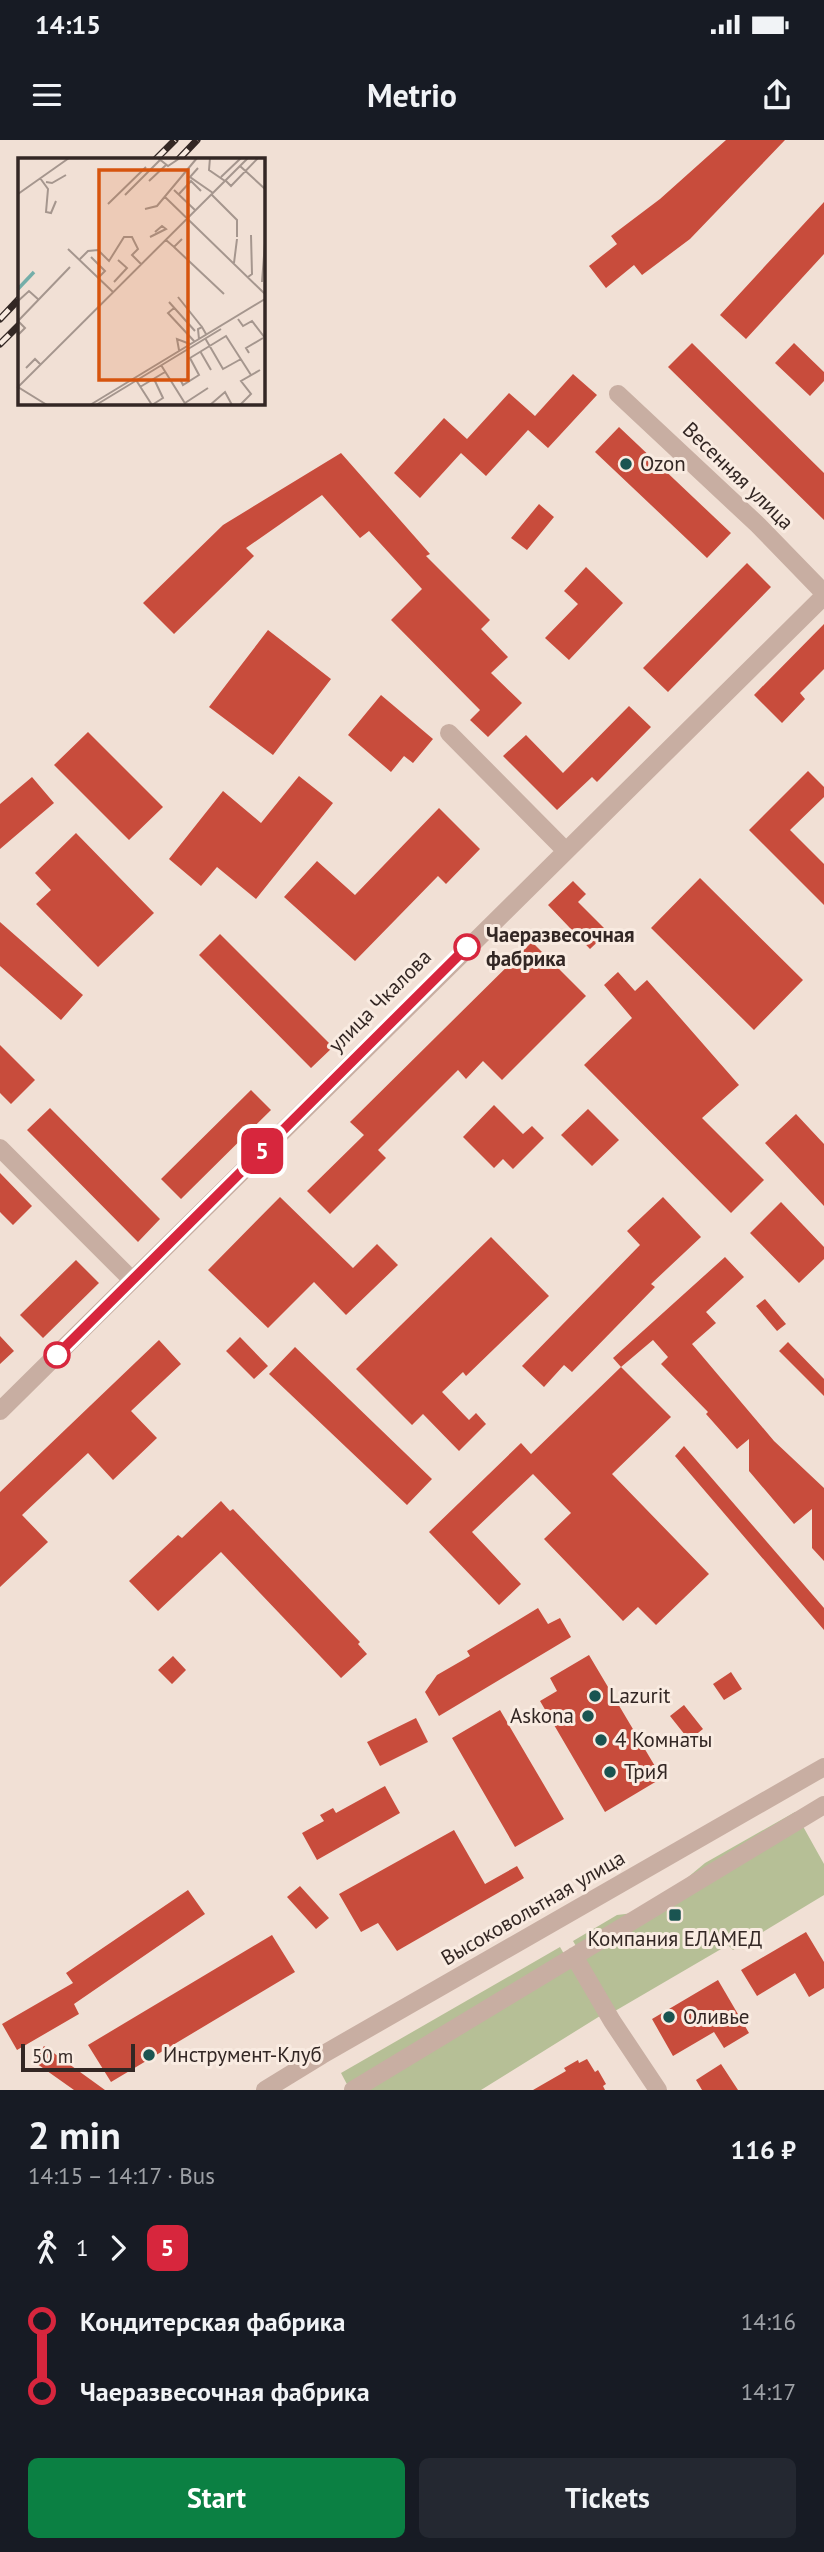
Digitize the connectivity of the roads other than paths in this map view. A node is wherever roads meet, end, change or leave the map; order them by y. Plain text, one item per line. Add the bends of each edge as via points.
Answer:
1 (618, 394) dead end
2 (824, 594) edge
3 (449, 733) dead end
4 (566, 851) junction
5 (0, 1149) edge
6 (132, 1280) junction
7 (0, 1411) edge
8 (824, 1768) edge
9 (824, 1805) edge
10 (574, 1956) junction
11 (265, 2090) edge
12 (353, 2090) edge
13 (658, 2090) edge

1 - 2 street, Весенняя улица via 758,525
2 - 4 street, улица Чкалова
3 - 4 street
4 - 6 street, улица Чкалова
5 - 6 street
6 - 7 street, улица Чкалова
8 - 11 street, Высоковольтная улица
9 - 10 street
10 - 12 street
10 - 13 street

